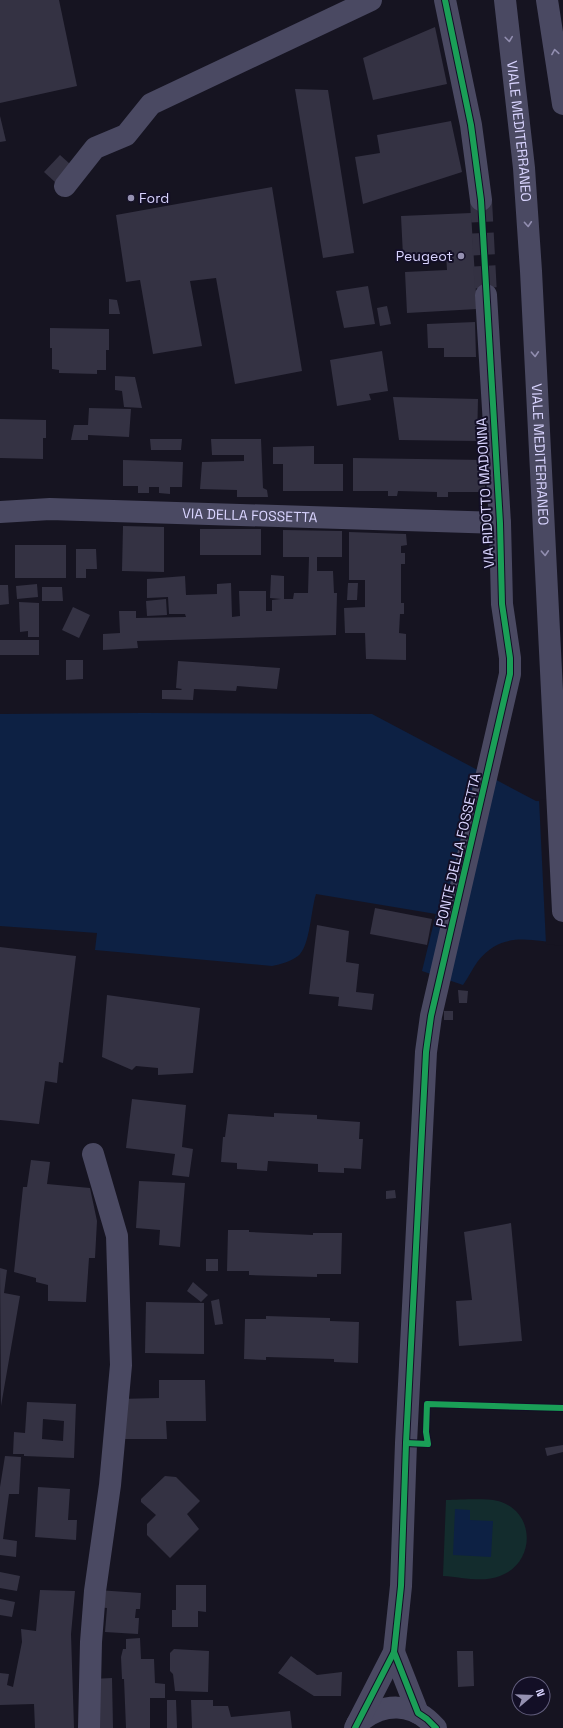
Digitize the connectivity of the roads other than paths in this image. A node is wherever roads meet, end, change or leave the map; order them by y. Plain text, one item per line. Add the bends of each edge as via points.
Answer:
1 (371, 0) edge
2 (445, 0) edge
3 (505, 0) edge
4 (547, 0) edge
5 (563, 104) edge
6 (66, 186) dead end
7 (480, 200) tunnel mouth
8 (486, 295) tunnel mouth
9 (0, 512) edge
10 (500, 523) junction
11 (508, 689) joint
12 (563, 911) edge
13 (94, 1154) dead end
14 (394, 1652) junction
15 (418, 1713) junction
16 (356, 1726) edge
17 (89, 1728) edge
18 (436, 1728) edge

1 - 6 street via 151,104 126,135 95,148
2 - 7 street via 471,125
3 -> 12 street, VIALE MEDITERRANEO via 524,168 531,271
5 -> 4 street
8 - 10 street, VIA RIDOTTO MADONNA
9 - 10 street, VIA DELLA FOSSETTA via 50,509
10 - 11 street, VIA RIDOTTO MADONNA via 502,604 510,658
11 - 14 street, PONTE DELLA FOSSETTA via 431,1016 426,1052 406,1444 402,1586
13 - 17 street via 117,1236 121,1365 110,1485 95,1591
14 - 15 street
14 - 16 street
15 - 16 street via 408,1709 386,1708 376,1711
15 - 18 street

